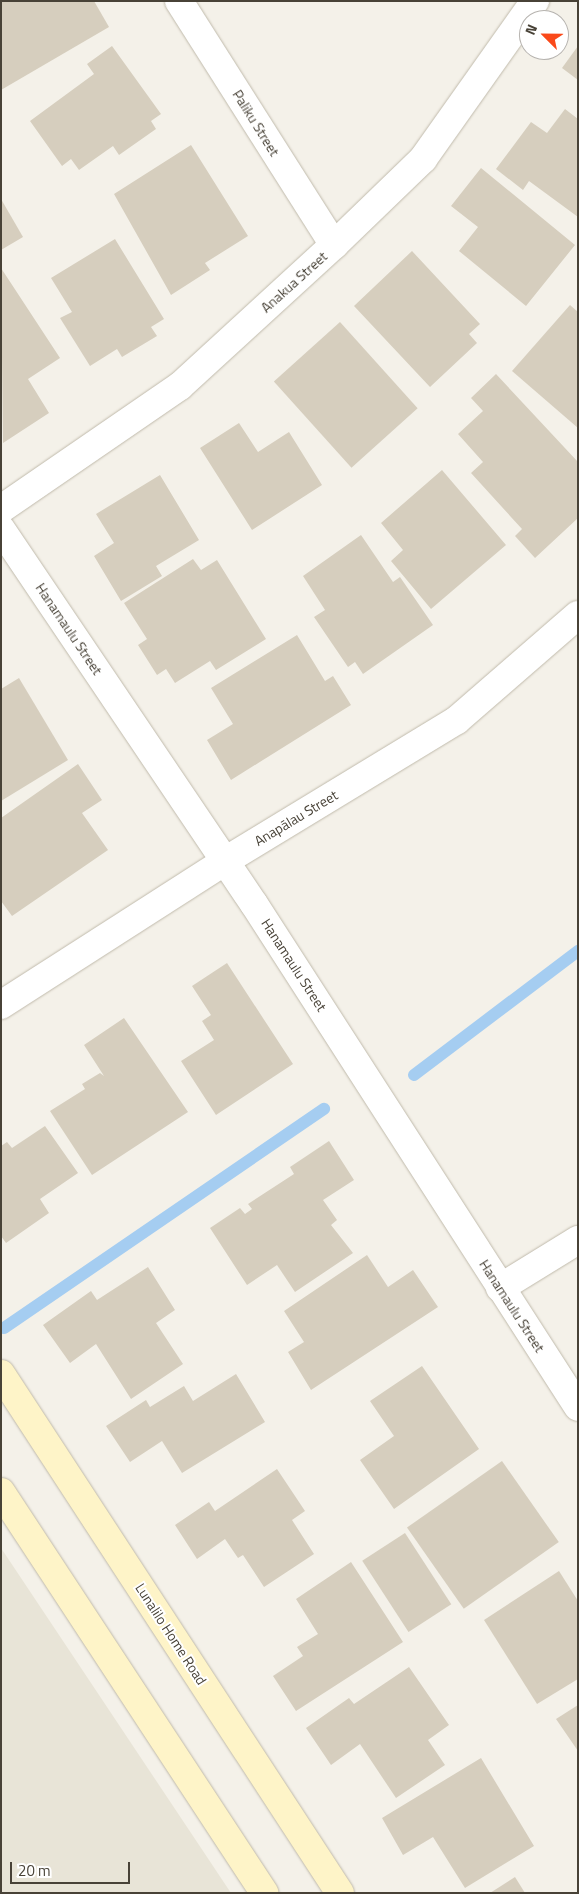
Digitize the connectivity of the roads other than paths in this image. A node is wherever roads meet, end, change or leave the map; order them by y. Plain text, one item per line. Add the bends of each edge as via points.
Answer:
1 (179, 1) edge
2 (536, 1) edge
3 (334, 245) junction
4 (1, 509) edge
5 (1, 529) edge
6 (578, 615) edge
7 (225, 861) junction
8 (1, 1006) edge
9 (578, 1240) edge
10 (500, 1288) junction
11 (1, 1374) edge
12 (578, 1407) edge
13 (1, 1492) edge
14 (264, 1893) edge
15 (340, 1893) edge

1 - 3 street, Paliku Street
2 - 3 street, Anakua Street via 422,159
3 - 4 street, Anakua Street via 180,386
5 - 7 street, Hanamaulu Street
6 - 7 street, Anapālau Street via 457,720
7 - 8 street, Anapālau Street
7 - 10 street, Hanamaulu Street
9 - 10 street
10 - 12 street, Hanamaulu Street
11 - 15 main road, Lunalilo Home Road
13 - 14 main road

